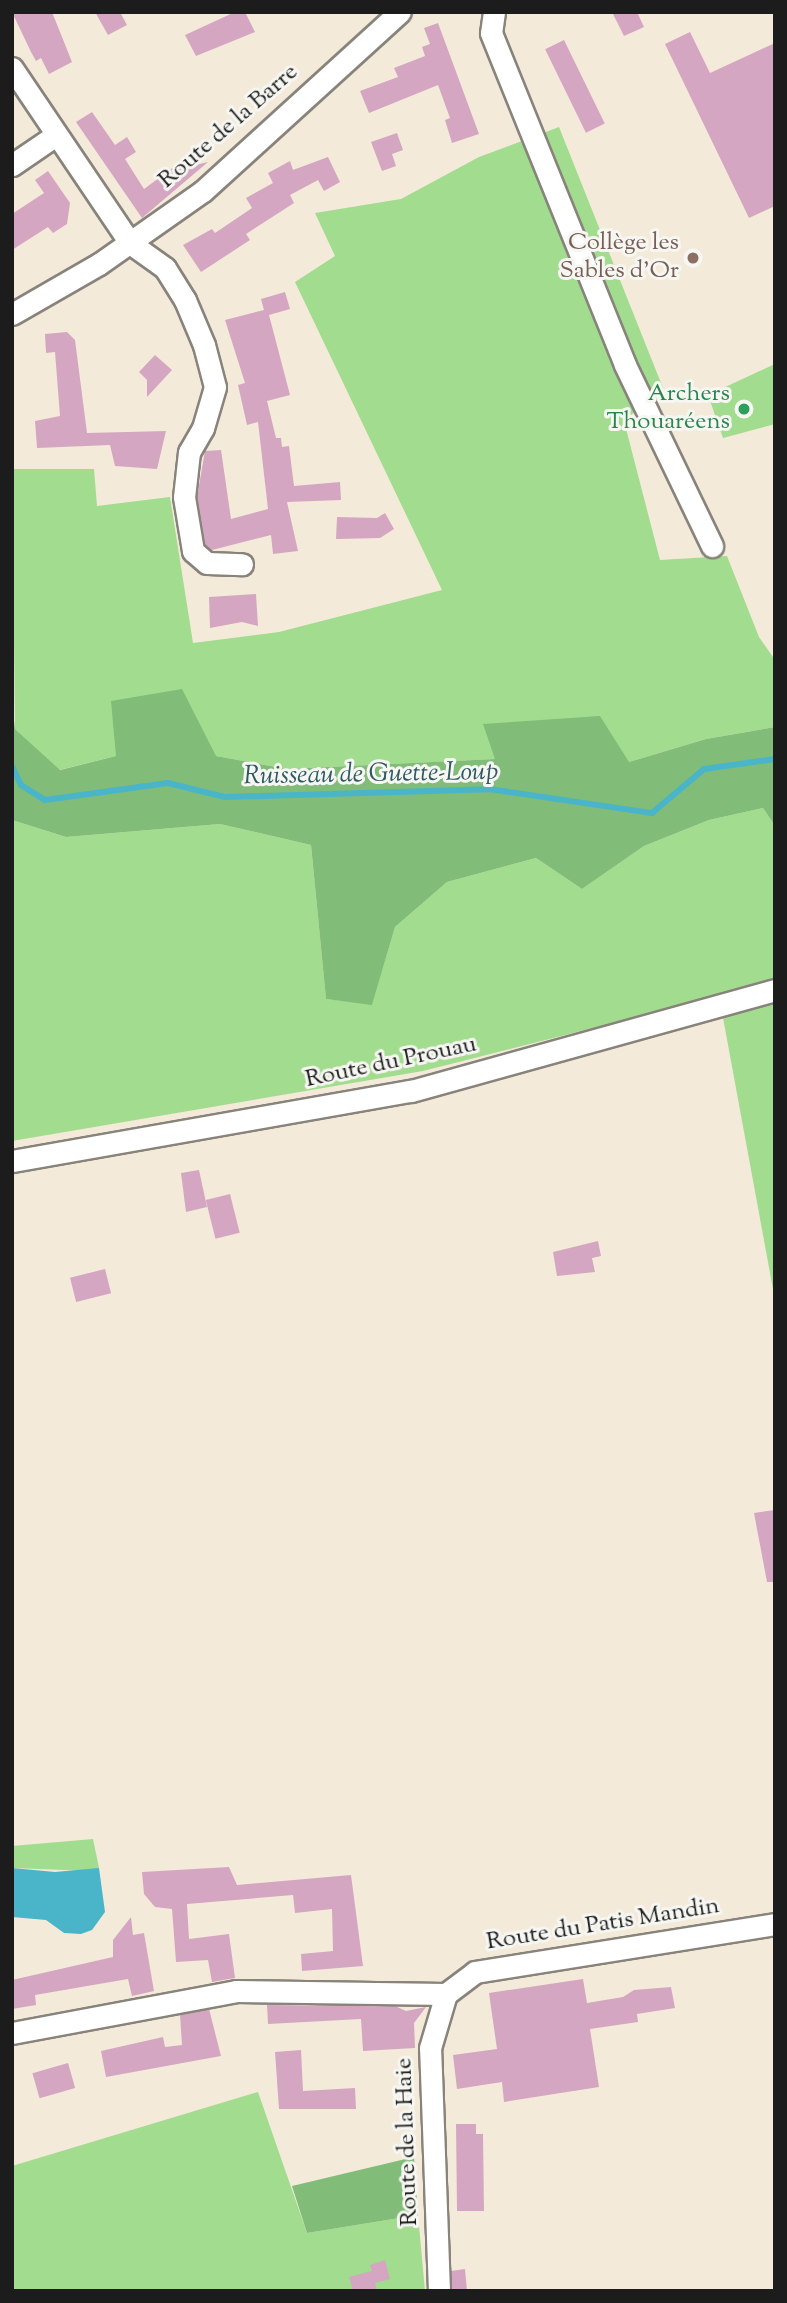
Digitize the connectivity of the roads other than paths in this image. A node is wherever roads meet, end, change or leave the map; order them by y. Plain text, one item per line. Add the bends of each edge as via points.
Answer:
1 (400, 12) edge
2 (494, 12) edge
3 (12, 68) edge
4 (56, 135) junction
5 (12, 165) edge
6 (130, 243) junction
7 (12, 314) edge
8 (712, 546) dead end
9 (242, 564) dead end
10 (775, 990) edge
11 (12, 1161) edge
12 (775, 1924) edge
13 (446, 1994) junction
14 (12, 2034) edge
15 (439, 2291) edge

1 - 6 street, Route de la Barre via 203,191
2 - 8 street via 491,33 625,365
3 - 4 street
4 - 5 street
4 - 6 street
6 - 7 street, Route de la Barre
6 - 9 street via 165,268 185,300 215,387 203,428 188,452 184,497 193,551 207,563
10 - 11 street, Route du Prouau via 411,1091
12 - 13 street, Route du Patis Mandin via 475,1972
13 - 14 street via 236,1991
13 - 15 street, Route de la Haie via 430,2048

